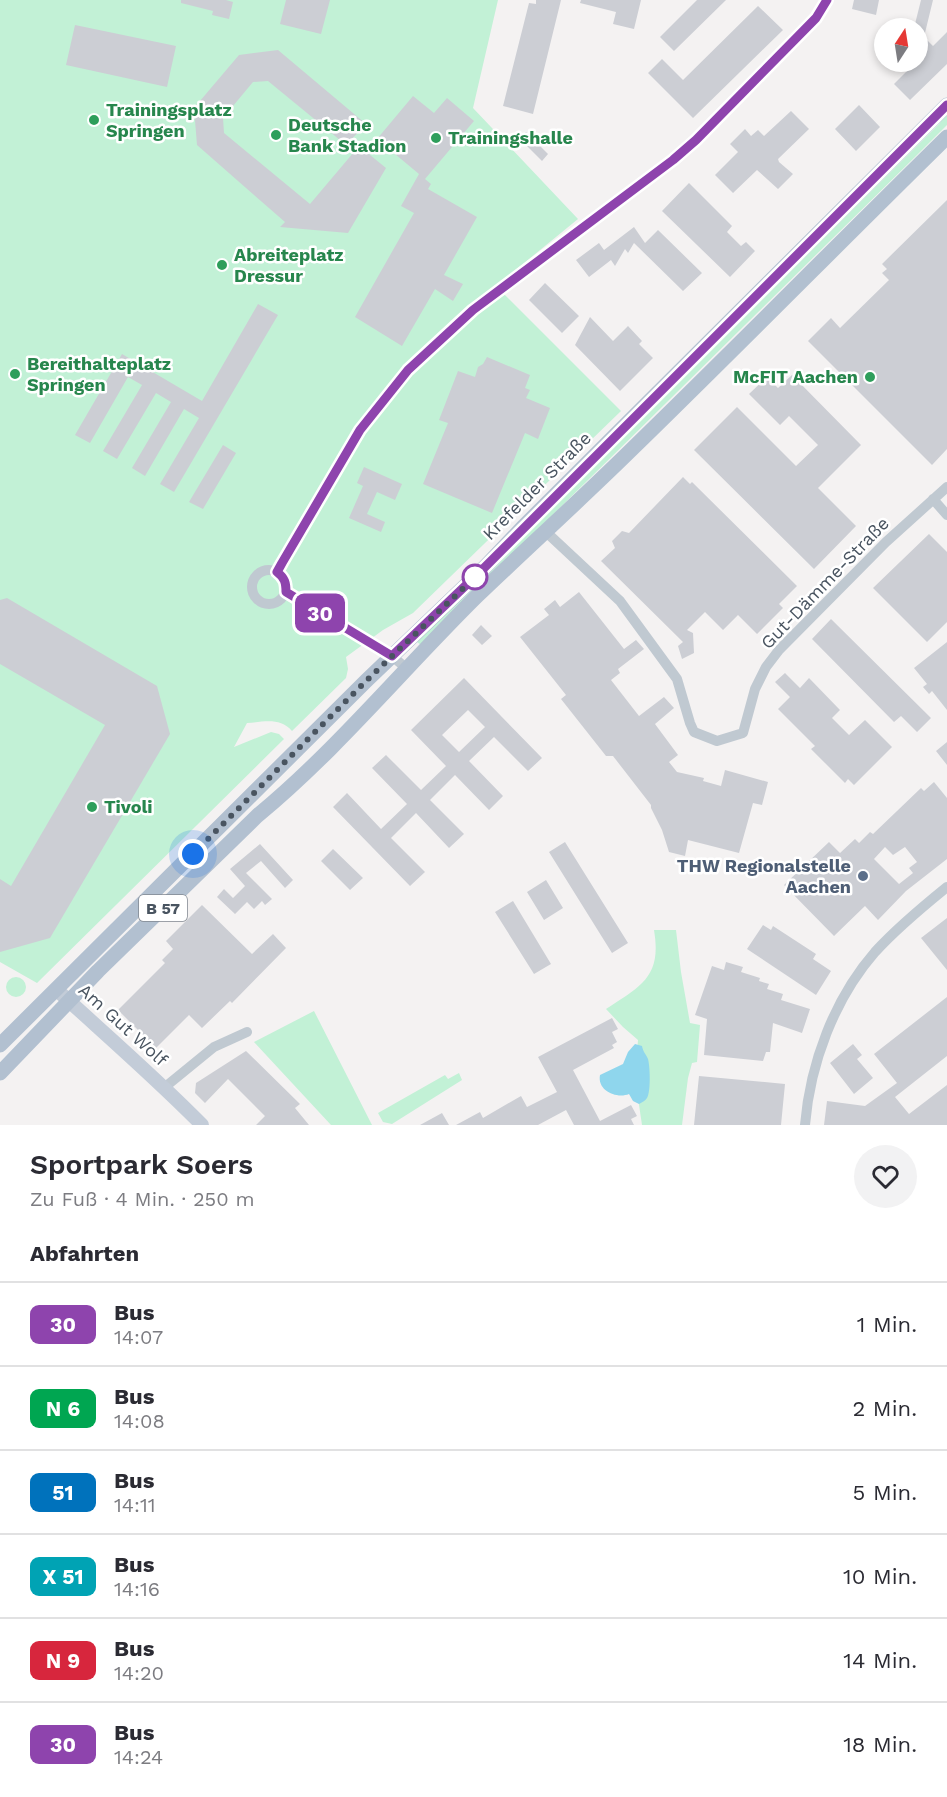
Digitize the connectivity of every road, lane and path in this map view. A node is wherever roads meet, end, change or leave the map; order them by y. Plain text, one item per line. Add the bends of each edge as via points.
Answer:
1 (826, 0) edge
2 (947, 105) edge
3 (947, 137) edge
4 (947, 487) edge
5 (933, 499) junction
6 (947, 515) edge
7 (546, 531) junction
8 (277, 572) junction
9 (286, 592) junction
10 (392, 656) junction
11 (406, 668) junction
12 (947, 887) edge
13 (57, 990) junction
14 (70, 1001) junction
15 (248, 1032) dead end
16 (0, 1046) edge
17 (0, 1073) edge
18 (165, 1087) junction
19 (202, 1125) edge
20 (805, 1125) edge

1 - 8 street via 816,18 696,140 473,310 408,370 360,430
2 - 10 main road, Krefelder Straße / B 57
3 - 7 main road, Krefelder Straße / B 57
4 - 5 street, Gut-Dämme-Straße
5 - 6 street
5 - 7 street, Gut-Dämme-Straße via 787,641 754,689 743,733 717,741 694,732 677,679 620,601
7 - 11 main road, Krefelder Straße / B 57
8 - 9 street via 283,577
8 - 9 street via 259,573 254,578 253,594 258,601 274,604
9 - 10 street
10 - 11 street
10 - 13 main road, Krefelder Straße / B 57
11 - 14 main road, Krefelder Straße / B 57 via 380,700
12 - 20 street via 874,954 842,1001 817,1060
13 - 14 street, Am Gut Wolf
13 - 16 main road, Krefelder Straße / B 57
14 - 17 main road, Krefelder Straße / B 57
14 - 18 street, Am Gut Wolf
15 - 18 street, Am Gut Wolf via 214,1047
18 - 19 street, Am Gut Wolf

